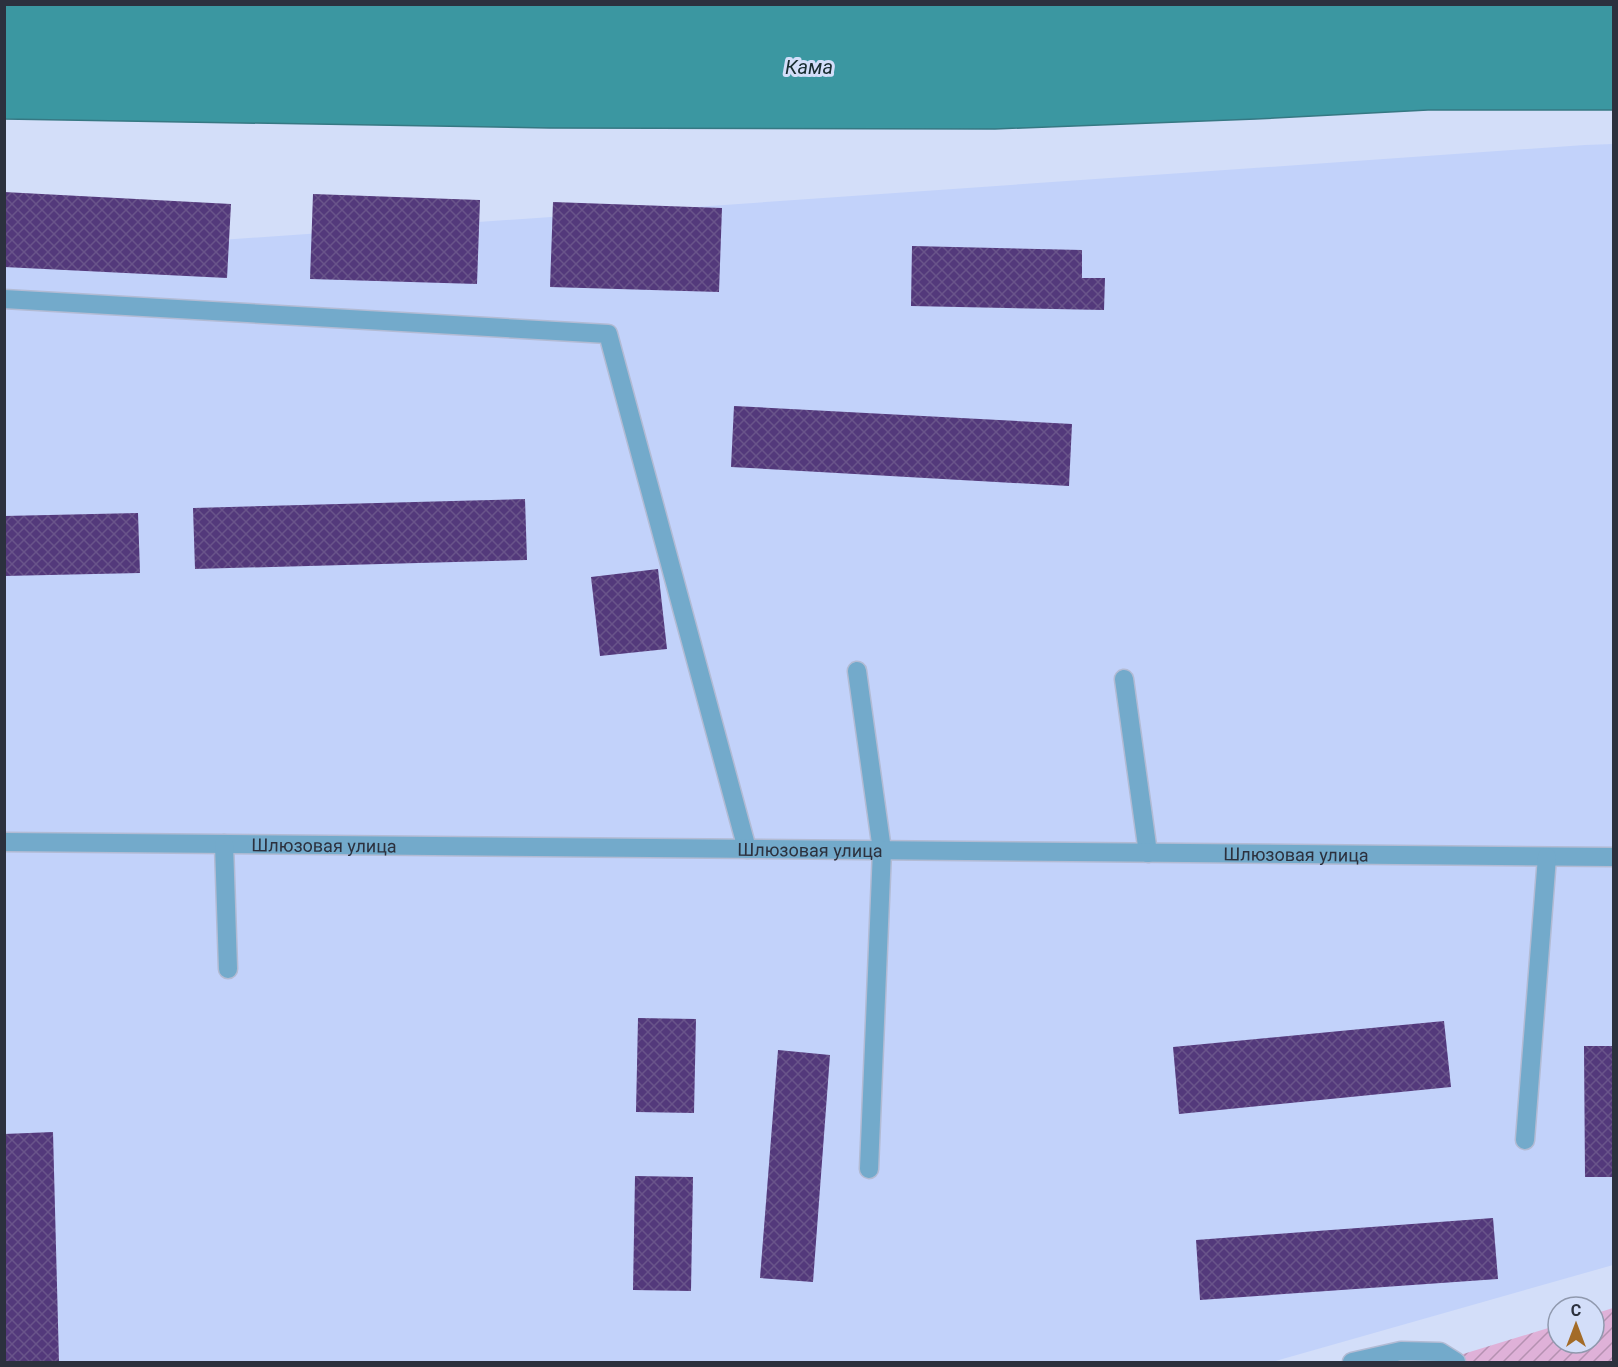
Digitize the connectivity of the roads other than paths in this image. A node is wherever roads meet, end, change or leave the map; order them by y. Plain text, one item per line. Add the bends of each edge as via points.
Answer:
1 (4, 299) edge
2 (857, 671) dead end
3 (1124, 679) dead end
4 (4, 842) edge
5 (224, 844) junction
6 (747, 849) junction
7 (882, 850) junction
8 (1148, 853) junction
9 (1547, 856) junction
10 (1614, 857) edge
11 (228, 969) dead end
12 (1525, 1140) dead end
13 (869, 1169) dead end
14 (1352, 1362) edge
15 (1456, 1362) edge

1 - 6 street via 608,334
2 - 7 street
3 - 8 street
4 - 5 street, Шлюзовая улица
5 - 6 street, Шлюзовая улица
5 - 11 street
6 - 7 street, Шлюзовая улица
7 - 8 street, Шлюзовая улица
7 - 13 street
8 - 9 street, Шлюзовая улица
9 - 10 street, Шлюзовая улица
9 - 12 street
14 - 15 street via 1410,1351 1440,1352

